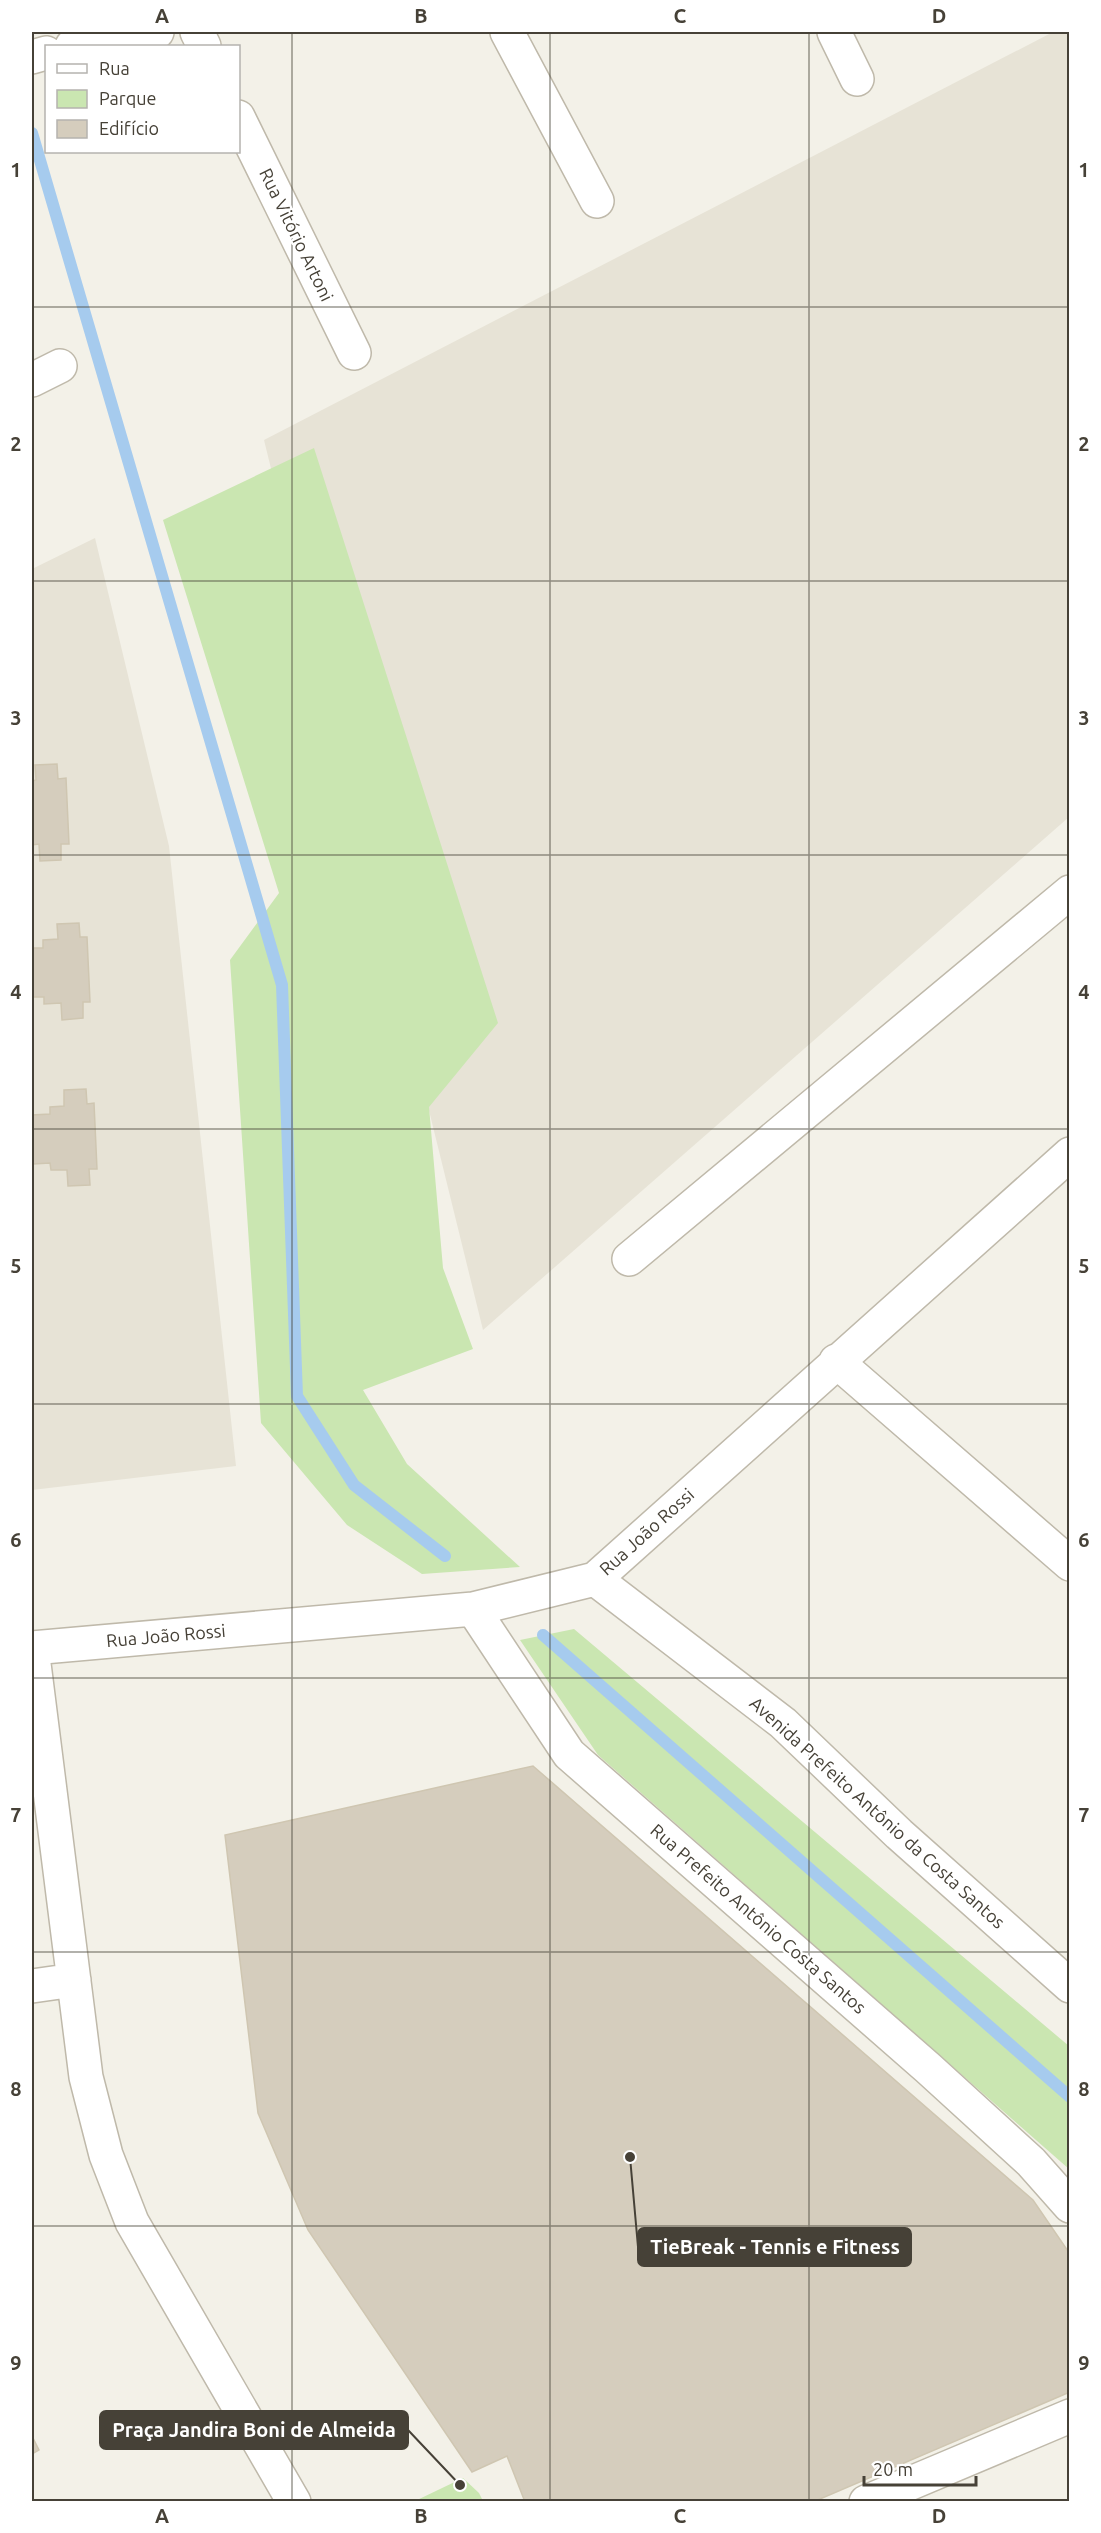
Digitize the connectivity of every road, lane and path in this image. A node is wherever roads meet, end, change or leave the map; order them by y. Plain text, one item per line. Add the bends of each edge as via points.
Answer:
1 (157, 32) edge
2 (507, 32) edge
3 (834, 32) edge
4 (77, 45) edge
5 (857, 79) dead end
6 (240, 121) edge
7 (597, 201) dead end
8 (354, 353) dead end
9 (1070, 892) edge
10 (1070, 1154) edge
11 (629, 1258) dead end
12 (836, 1361) junction
13 (1070, 1564) edge
14 (595, 1579) junction
15 (474, 1609) junction
16 (32, 1648) edge
17 (74, 1980) junction
18 (1068, 1983) edge
19 (32, 1986) edge
20 (1070, 2206) edge
21 (1070, 2416) edge
22 (294, 2502) edge
23 (866, 2502) edge

1 - 4 street
2 - 7 street
3 - 5 street
6 - 8 street, Rua Vitório Artoni
9 - 11 street
10 - 12 street, Rua João Rossi
12 - 13 street
12 - 14 street, Rua João Rossi
14 - 15 street, Rua João Rossi
14 - 18 street, Avenida Prefeito Antônio da Costa Santos via 783,1723 898,1834
15 - 16 street, Rua João Rossi
15 - 20 street, Rua Prefeito Antônio Costa Santos via 569,1754 928,2068 1031,2162
16 - 17 street
17 - 19 street
17 - 22 street via 86,2077 106,2155 132,2222
21 - 23 street

